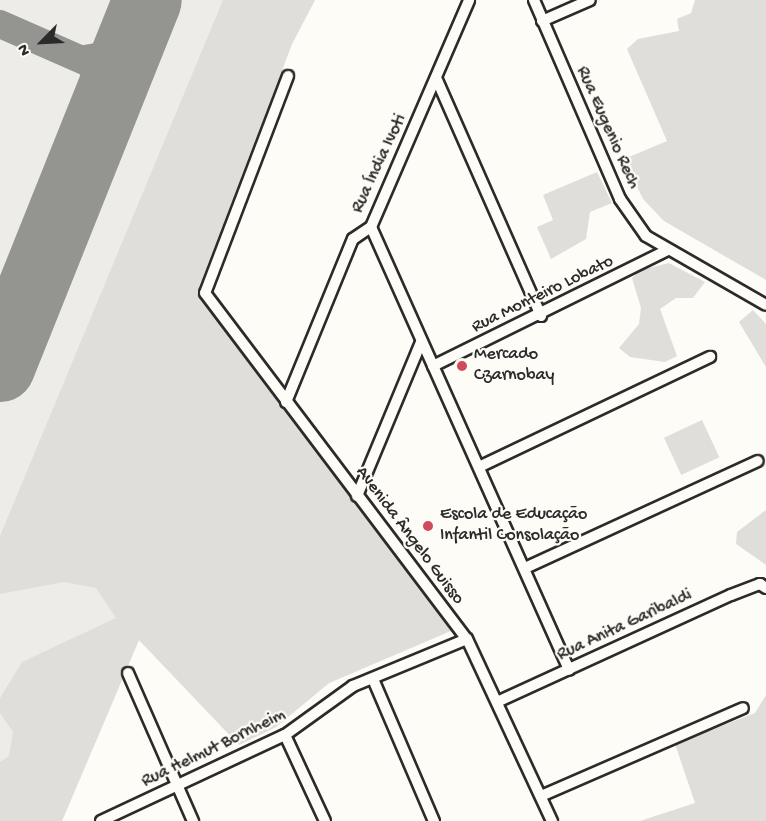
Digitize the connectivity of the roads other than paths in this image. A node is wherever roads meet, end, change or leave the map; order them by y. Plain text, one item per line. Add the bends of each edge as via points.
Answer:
1 (469, 0) edge
2 (534, 0) edge
3 (590, 0) edge
4 (542, 21) junction
5 (288, 76) dead end
6 (437, 80) junction
7 (371, 227) junction
8 (666, 251) junction
9 (766, 305) edge
10 (541, 316) junction
11 (421, 342) junction
12 (710, 357) dead end
13 (433, 366) junction
14 (286, 402) junction
15 (758, 461) dead end
16 (481, 466) junction
17 (357, 496) junction
18 (525, 568) junction
19 (766, 588) edge
20 (467, 639) junction
21 (569, 670) junction
22 (128, 673) dead end
23 (373, 679) junction
24 (497, 702) junction
25 (744, 708) dead end
26 (285, 735) junction
27 (178, 786) junction
28 (541, 796) junction
29 (101, 821) edge
30 (193, 821) edge
31 (325, 821) edge
32 (434, 821) edge
33 (552, 821) edge

1 - 6 street, Rua Índia Ivoti
2 - 4 street, Rua Eugenio Rech
3 - 4 street
4 - 8 street, Rua Eugenio Rech via 620,200 646,236
5 - 14 street, Avenida Ângelo Guisso via 205,293
6 - 7 street, Rua Índia Ivoti
6 - 10 street
7 - 11 street
7 - 14 street, Rua Índia Ivoti via 353,239
8 - 9 street, Rua Eugenio Rech
8 - 10 street, Rua Monteiro Lobato
10 - 13 street, Rua Monteiro Lobato
11 - 13 street
11 - 17 street
12 - 16 street
13 - 16 street
14 - 17 street, Avenida Ângelo Guisso
15 - 18 street
16 - 18 street
17 - 20 street, Avenida Ângelo Guisso
18 - 21 street
19 - 21 street, Rua Anita Garibaldi via 760,584 731,595
20 - 23 street, Rua Helmut Bornheim
20 - 24 street, Avenida Ângelo Guisso
21 - 24 street, Rua Anita Garibaldi
22 - 27 street
23 - 26 street, Rua Helmut Bornheim via 330,700
23 - 32 street
24 - 28 street, Avenida Ângelo Guisso
25 - 28 street
26 - 27 street, Rua Helmut Bornheim
26 - 31 street
27 - 29 street, Rua Helmut Bornheim
27 - 30 street
28 - 33 street, Avenida Ângelo Guisso

